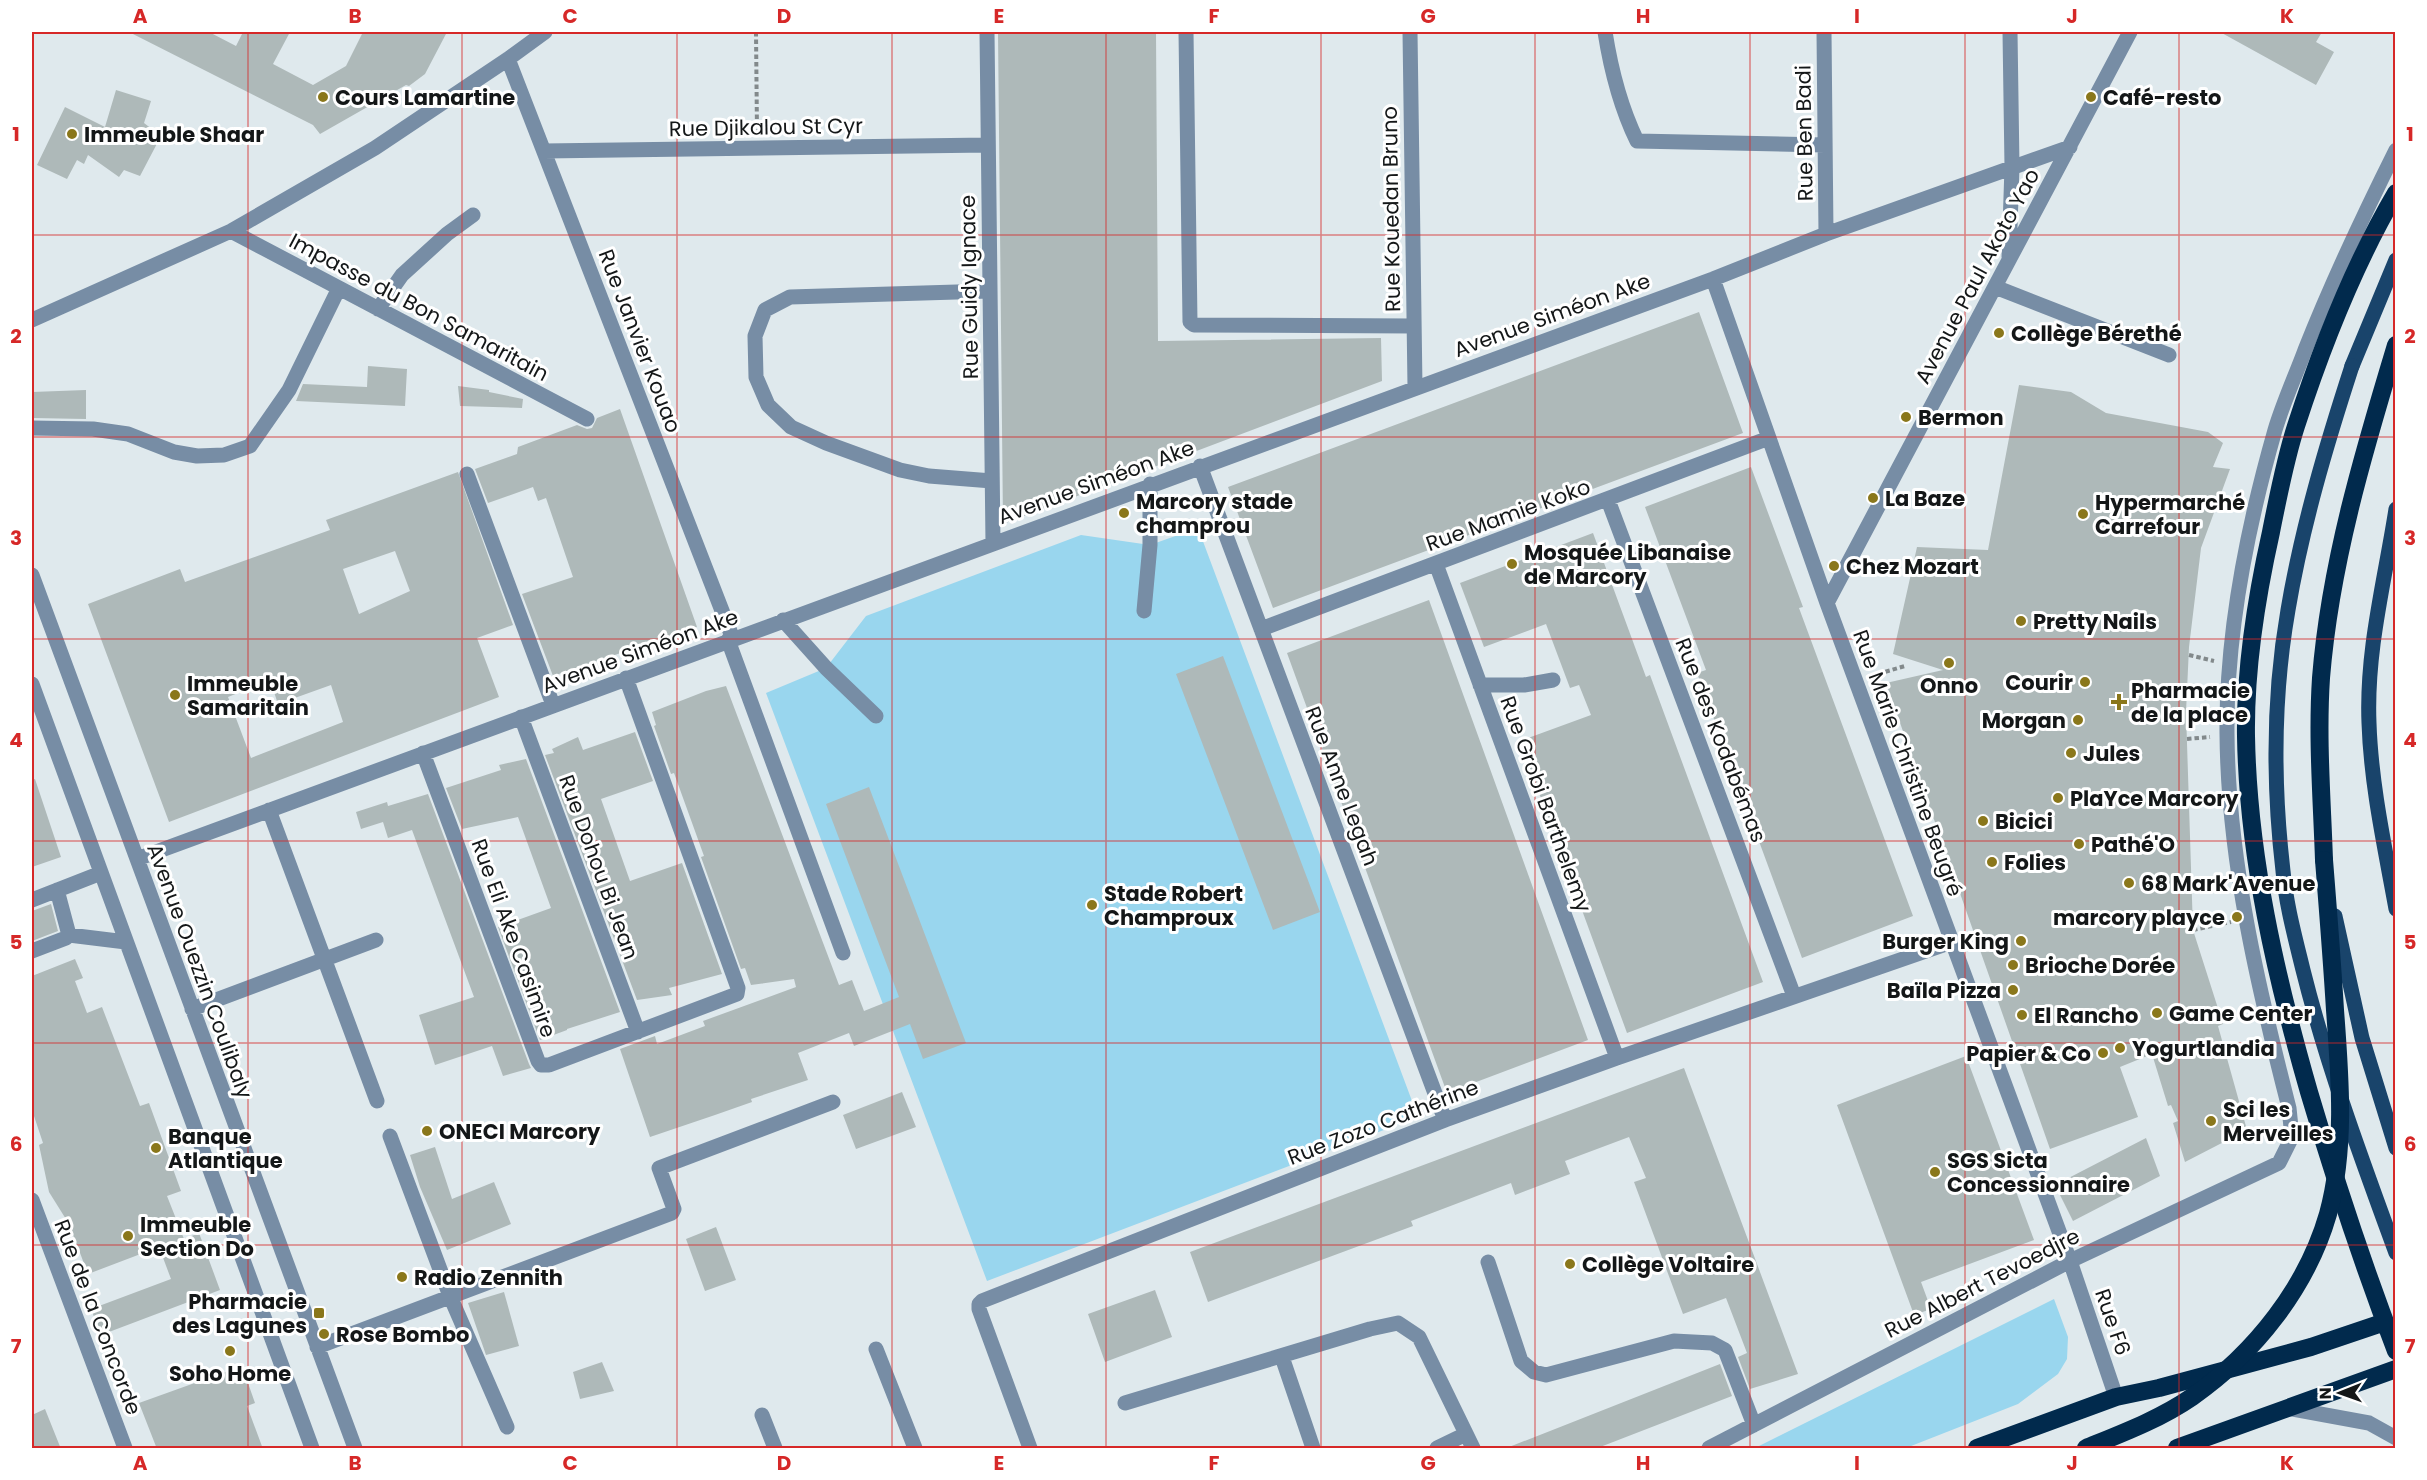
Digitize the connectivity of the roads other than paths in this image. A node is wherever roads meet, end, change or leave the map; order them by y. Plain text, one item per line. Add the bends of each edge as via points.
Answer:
1 (987, 32) edge
2 (1186, 32) edge
3 (1410, 32) edge
4 (1605, 32) edge
5 (1824, 32) edge
6 (2010, 32) edge
7 (2130, 32) edge
8 (536, 34) edge
9 (508, 59) junction
10 (988, 145) junction
11 (1825, 145) junction
12 (2070, 147) junction
13 (2396, 150) edge
14 (544, 151) junction
15 (2012, 168) junction
16 (2396, 193) edge
17 (473, 215) dead end
18 (231, 231) junction
19 (2373, 232) junction
20 (1826, 234) junction
21 (2347, 253) junction
22 (2396, 260) edge
23 (2008, 263) junction
24 (1713, 279) junction
25 (1995, 287) junction
26 (339, 288) junction
27 (990, 291) junction
28 (378, 309) junction
29 (32, 320) edge
30 (1413, 326) junction
31 (2396, 345) edge
32 (2169, 355) dead end
33 (1415, 387) junction
34 (587, 419) dead end
35 (32, 428) edge
36 (1769, 438) junction
37 (1200, 466) junction
38 (466, 474) dead end
39 (992, 481) junction
40 (1150, 484) junction
41 (1608, 500) junction
42 (2396, 509) edge
43 (993, 543) junction
44 (1436, 564) junction
45 (32, 575) edge
46 (1827, 603) junction
47 (1144, 610) dead end
48 (783, 620) junction
49 (1261, 629) junction
50 (731, 640) junction
51 (626, 678) junction
52 (1553, 680) dead end
53 (32, 684) edge
54 (1480, 685) junction
55 (553, 705) junction
56 (876, 716) dead end
57 (521, 717) junction
58 (423, 753) junction
59 (269, 810) junction
60 (137, 859) junction
61 (2324, 860) junction
62 (100, 873) junction
63 (57, 890) junction
64 (32, 900) edge
65 (2396, 909) edge
66 (69, 935) junction
67 (376, 940) dead end
68 (126, 942) junction
69 (1952, 942) junction
70 (32, 951) edge
71 (843, 953) dead end
72 (325, 960) junction
73 (1794, 996) junction
74 (192, 1010) junction
75 (638, 1032) junction
76 (1617, 1058) junction
77 (377, 1101) dead end
78 (833, 1102) dead end
79 (1445, 1120) junction
80 (390, 1136) dead end
81 (2396, 1148) edge
82 (32, 1200) edge
83 (2396, 1253) edge
84 (2070, 1261) junction
85 (1488, 1262) dead end
86 (450, 1296) junction
87 (2390, 1320) edge
88 (317, 1347) junction
89 (876, 1349) dead end
90 (2396, 1351) edge
91 (1282, 1357) junction
92 (2396, 1369) edge
93 (2116, 1397) junction
94 (1125, 1403) dead end
95 (2287, 1408) junction
96 (762, 1415) dead end
97 (1754, 1425) junction
98 (507, 1427) dead end
99 (2396, 1438) edge
100 (1470, 1441) edge
101 (125, 1449) edge
102 (312, 1449) edge
103 (355, 1449) edge
104 (775, 1449) edge
105 (915, 1449) edge
106 (1030, 1449) edge
107 (1313, 1449) edge
108 (1437, 1449) edge
109 (1709, 1449) edge
110 (1977, 1449) edge
111 (2086, 1449) edge
112 (2177, 1449) edge

1 - 10 street, Rue Guidy Ignace
2 - 30 street via 1190,322 1194,326
3 - 30 street, Rue Kouedan Bruno
4 - 11 street via 1611,68 1637,141
5 - 11 street, Rue Ben Badi
6 - 15 street
7 - 12 street, Avenue Paul Akoto Yao
8 - 9 street
9 - 14 street, Rue Janvier Kouao
9 - 18 street via 375,148
10 - 14 street, Rue Djikalou St Cyr
10 - 27 street, Rue Guidy Ignace
11 - 20 street, Rue Ben Badi
12 - 15 street, Avenue Siméon Ake
12 - 23 street, Avenue Paul Akoto Yao
13 - 21 street
14 - 50 street, Rue Janvier Kouao
15 - 20 street, Avenue Siméon Ake
15 - 23 street
16 - 19 highway
17 - 28 street via 402,274
18 - 26 street, Impasse du Bon Samaritain
18 - 29 street
19 - 21 street
19 - 87 highway via 2333,323 2295,428 2258,592 2246,736 2253,836 2283,1003 2341,1200
20 - 24 street, Avenue Siméon Ake
21 - 84 street, Rue Albert Tevoedjre via 2276,428 2239,586 2229,662 2227,735 2235,841 2292,1137 2279,1163
22 - 83 main road, bridge via 2352,366 2322,464 2288,611 2276,746 2283,871 2293,928 2314,1015
23 - 25 street, Avenue Paul Akoto Yao
24 - 33 street, Avenue Siméon Ake
24 - 36 street, Rue Marie Christine Beugré
25 - 32 street
25 - 46 street, Avenue Paul Akoto Yao
26 - 28 street, Impasse du Bon Samaritain
26 - 35 street via 289,390 250,446 224,455 197,456 174,452 128,434
27 - 39 street, Rue Guidy Ignace
27 - 39 street via 790,297 765,310 755,336 756,377 768,405 791,427 900,470
28 - 34 street, Impasse du Bon Samaritain
30 - 33 street, Rue Kouedan Bruno
31 - 61 highway via 2362,458 2330,609 2321,678 2319,766
33 - 37 street, Avenue Siméon Ake
36 - 41 street, Rue Mamie Koko
36 - 46 street, Rue Marie Christine Beugré
37 - 40 street, Avenue Siméon Ake
37 - 49 street, Rue Anne Legah
38 - 55 street
39 - 43 street, Rue Guidy Ignace
40 - 43 street, Avenue Siméon Ake
40 - 47 street
41 - 44 street, Rue Mamie Koko
41 - 73 street, Rue des Kodabémas
42 - 65 main road via 2372,654 2369,722 2378,809
43 - 48 street, Avenue Siméon Ake
44 - 49 street, Rue Mamie Koko
44 - 54 street, Rue Grobi Barthelemy
45 - 60 street, Avenue Ouezzin Coulibaly
46 - 69 street, Rue Marie Christine Beugré
48 - 50 street, Avenue Siméon Ake
48 - 56 street
49 - 79 street, Rue Anne Legah
50 - 51 street, Avenue Siméon Ake
50 - 71 street, Rue Janvier Kouao
51 - 55 street, Avenue Siméon Ake
51 - 75 street, Rue Eli Ake Casimire via 738,988 736,994
52 - 54 street via 1524,685
53 - 62 street
54 - 76 street, Rue Grobi Barthelemy
55 - 57 street, Avenue Siméon Ake
57 - 58 street, Avenue Siméon Ake
57 - 75 street, Rue Dohou Bi Jean
58 - 59 street, Avenue Siméon Ake
58 - 75 street, Rue Eli Ake Casimire via 538,1061 549,1065
59 - 60 street, Avenue Siméon Ake
59 - 72 street
60 - 74 street, Avenue Ouezzin Coulibaly
61 - 81 main road, bridge via 2362,1038
61 - 111 highway, bridge via 2340,1117 2328,1213 2312,1255 2281,1311 2238,1360 2183,1402 2146,1424
62 - 63 street
62 - 68 street
63 - 64 street
63 - 66 street
66 - 68 street
66 - 70 street
67 - 72 street
68 - 102 street
69 - 73 street, Rue Zozo Cathérine
69 - 84 street, Rue Marie Christine Beugré
72 - 74 street
72 - 77 street
73 - 76 street, Rue Zozo Cathérine
74 - 88 street, Avenue Ouezzin Coulibaly
76 - 79 street, Rue Zozo Cathérine
78 - 86 street via 659,1168 674,1209 672,1213
79 - 106 street, Rue Zozo Cathérine via 982,1301 979,1309
80 - 86 street
82 - 101 street, Rue de la Concorde
84 - 93 street, Rue F6
84 - 97 street, Rue Albert Tevoedjre
85 - 97 street via 1521,1361 1534,1372 1546,1375 1674,1341 1712,1342 1725,1350
86 - 88 street
86 - 98 street
87 - 90 highway
87 - 93 highway via 2311,1347
88 - 103 street, Avenue Ouezzin Coulibaly
89 - 105 street
91 - 94 street
91 - 100 street via 1398,1323 1419,1337
91 - 107 street
92 - 95 highway
93 - 110 highway
95 - 99 street via 2369,1423
95 - 112 highway
96 - 104 street
97 - 109 street, Rue Albert Tevoedjre
100 - 108 street

